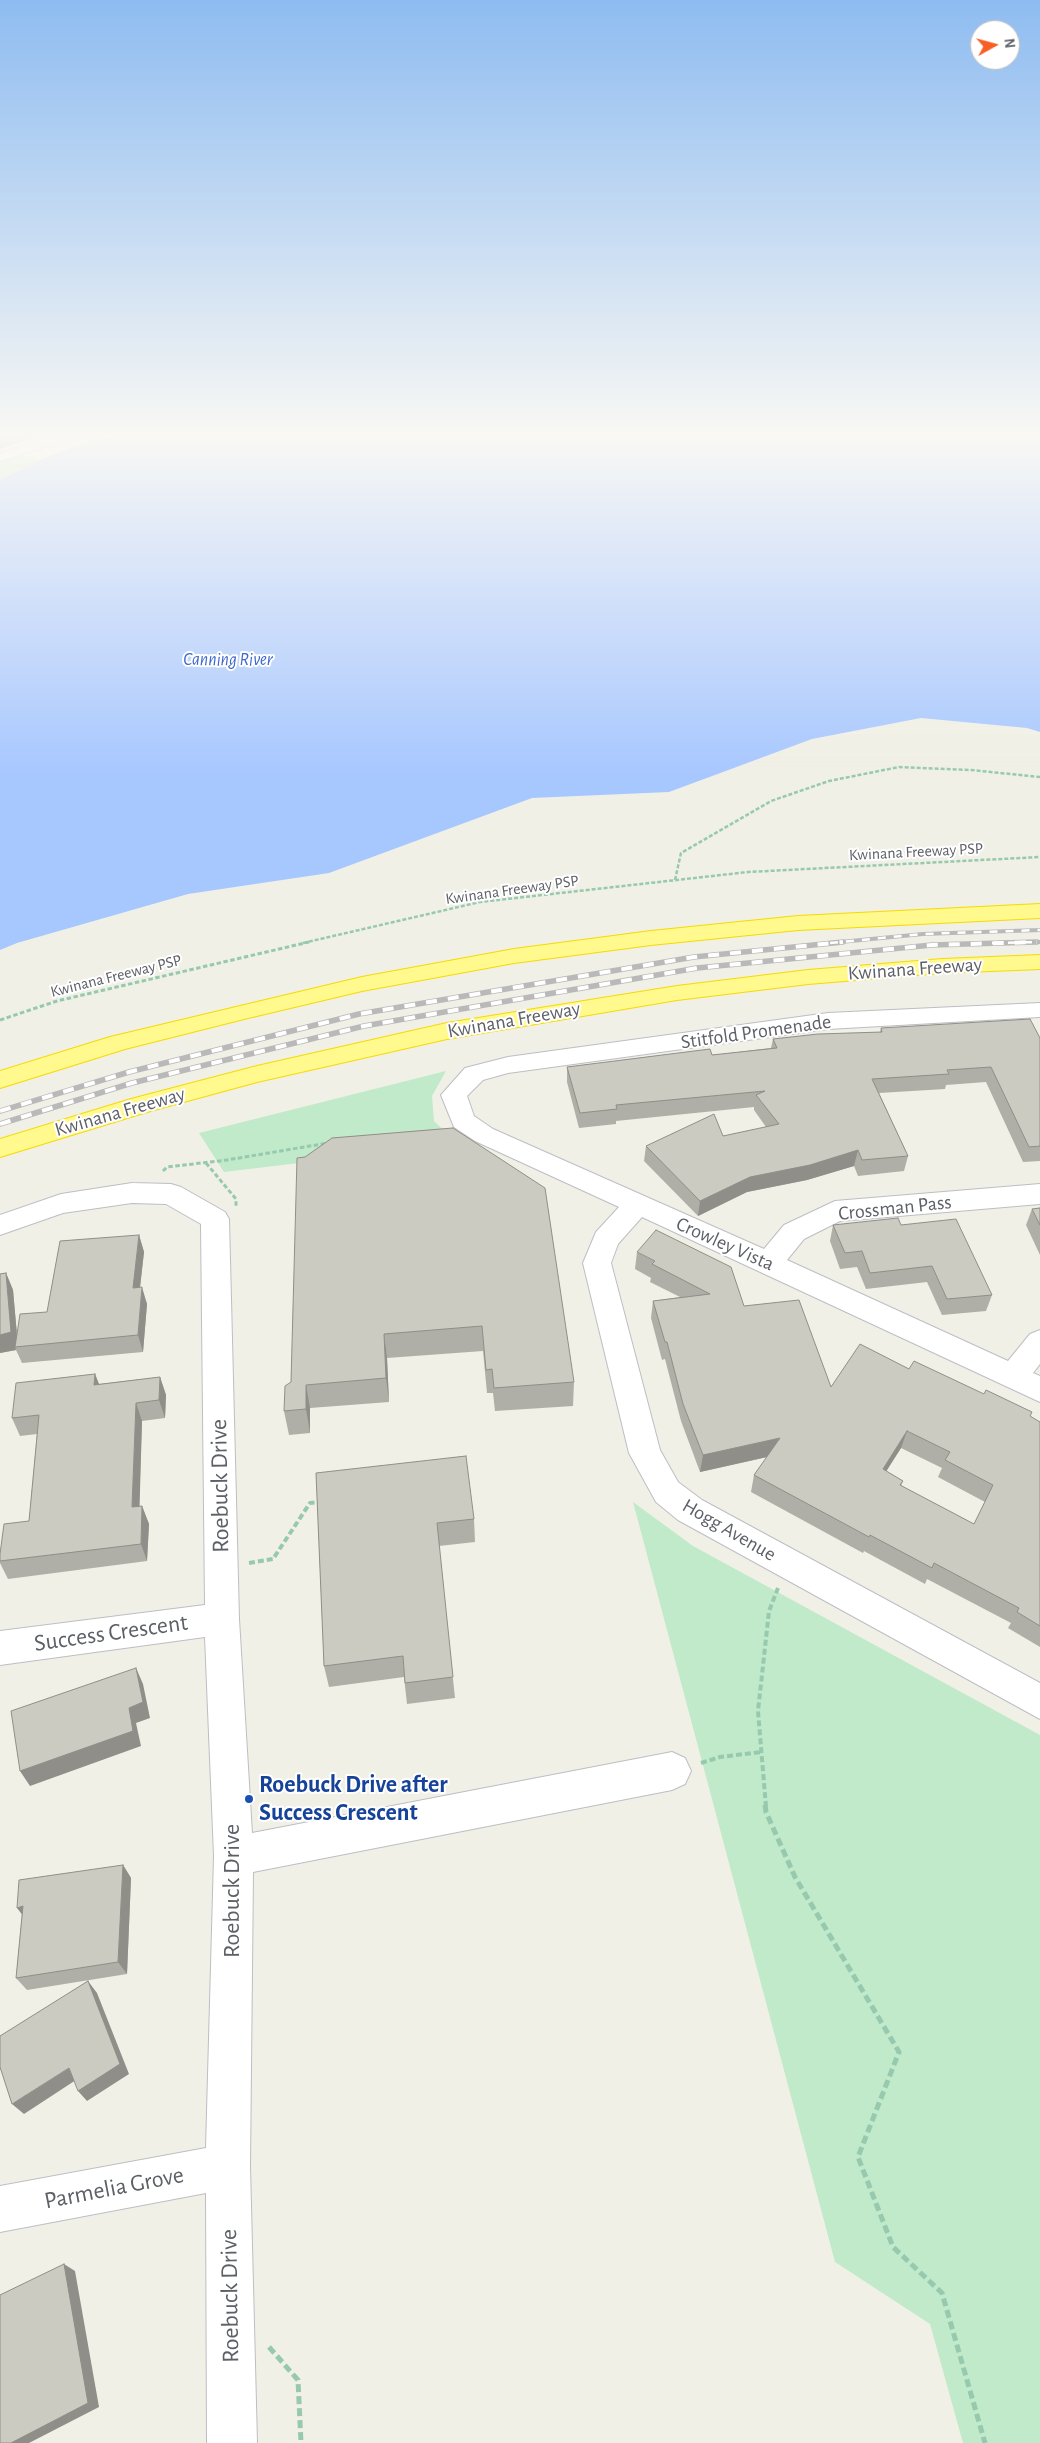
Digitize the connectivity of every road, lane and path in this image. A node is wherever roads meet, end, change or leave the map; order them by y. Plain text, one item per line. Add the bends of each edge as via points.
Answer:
1 (1040, 777) edge
2 (1040, 857) edge
3 (675, 880) junction
4 (1040, 911) edge
5 (1040, 962) edge
6 (1040, 1010) edge
7 (0, 1020) edge
8 (474, 1074) joint
9 (0, 1080) edge
10 (0, 1148) edge
11 (1040, 1194) edge
12 (638, 1205) junction
13 (0, 1225) edge
14 (768, 1263) junction
15 (1040, 1342) edge
16 (1014, 1377) junction
17 (1040, 1390) edge
18 (320, 1502) edge
19 (789, 1565) junction
20 (221, 1568) junction
21 (222, 1619) junction
22 (0, 1648) edge
23 (1040, 1702) edge
24 (761, 1752) junction
25 (672, 1772) joint
26 (234, 1856) junction
27 (228, 2166) junction
28 (0, 2209) edge
29 (232, 2443) edge
30 (985, 2443) edge

1 - 3 path via 899,767 828,781 771,801 681,853
2 - 3 path, Kwinana Freeway PSP via 748,872
3 - 7 path, Kwinana Freeway PSP via 480,902 57,1001
4 - 9 highway via 798,923 514,956 362,984 244,1012 119,1043
5 - 10 highway, Kwinana Freeway via 808,977 676,993 456,1029 257,1074 140,1105
6 - 8 street, Stitfold Promenade via 828,1021 508,1065
8 - 12 street, Crowley Vista via 454,1095 462,1121 484,1135
11 - 14 street, Crossman Pass via 835,1211 794,1232
12 - 14 street, Crowley Vista
12 - 19 street, Hogg Avenue via 606,1239 597,1263 648,1459 659,1481 678,1502
13 - 20 street, Roebuck Drive via 61,1204 132,1193 171,1194 216,1219
14 - 16 street, Crowley Vista
15 - 16 street
16 - 17 street, Crowley Vista
18 - 20 path via 310,1503 273,1559
19 - 23 street, Hogg Avenue
19 - 24 path via 768,1611 758,1711
20 - 21 street, Roebuck Drive
21 - 22 street, Success Crescent
21 - 26 street, Roebuck Drive
24 - 25 path via 720,1757
24 - 30 path via 766,1812 795,1877 899,2052 858,2157 893,2247 942,2293
25 - 26 street
26 - 27 street, Roebuck Drive
27 - 28 street, Parmelia Grove
27 - 29 street, Roebuck Drive

